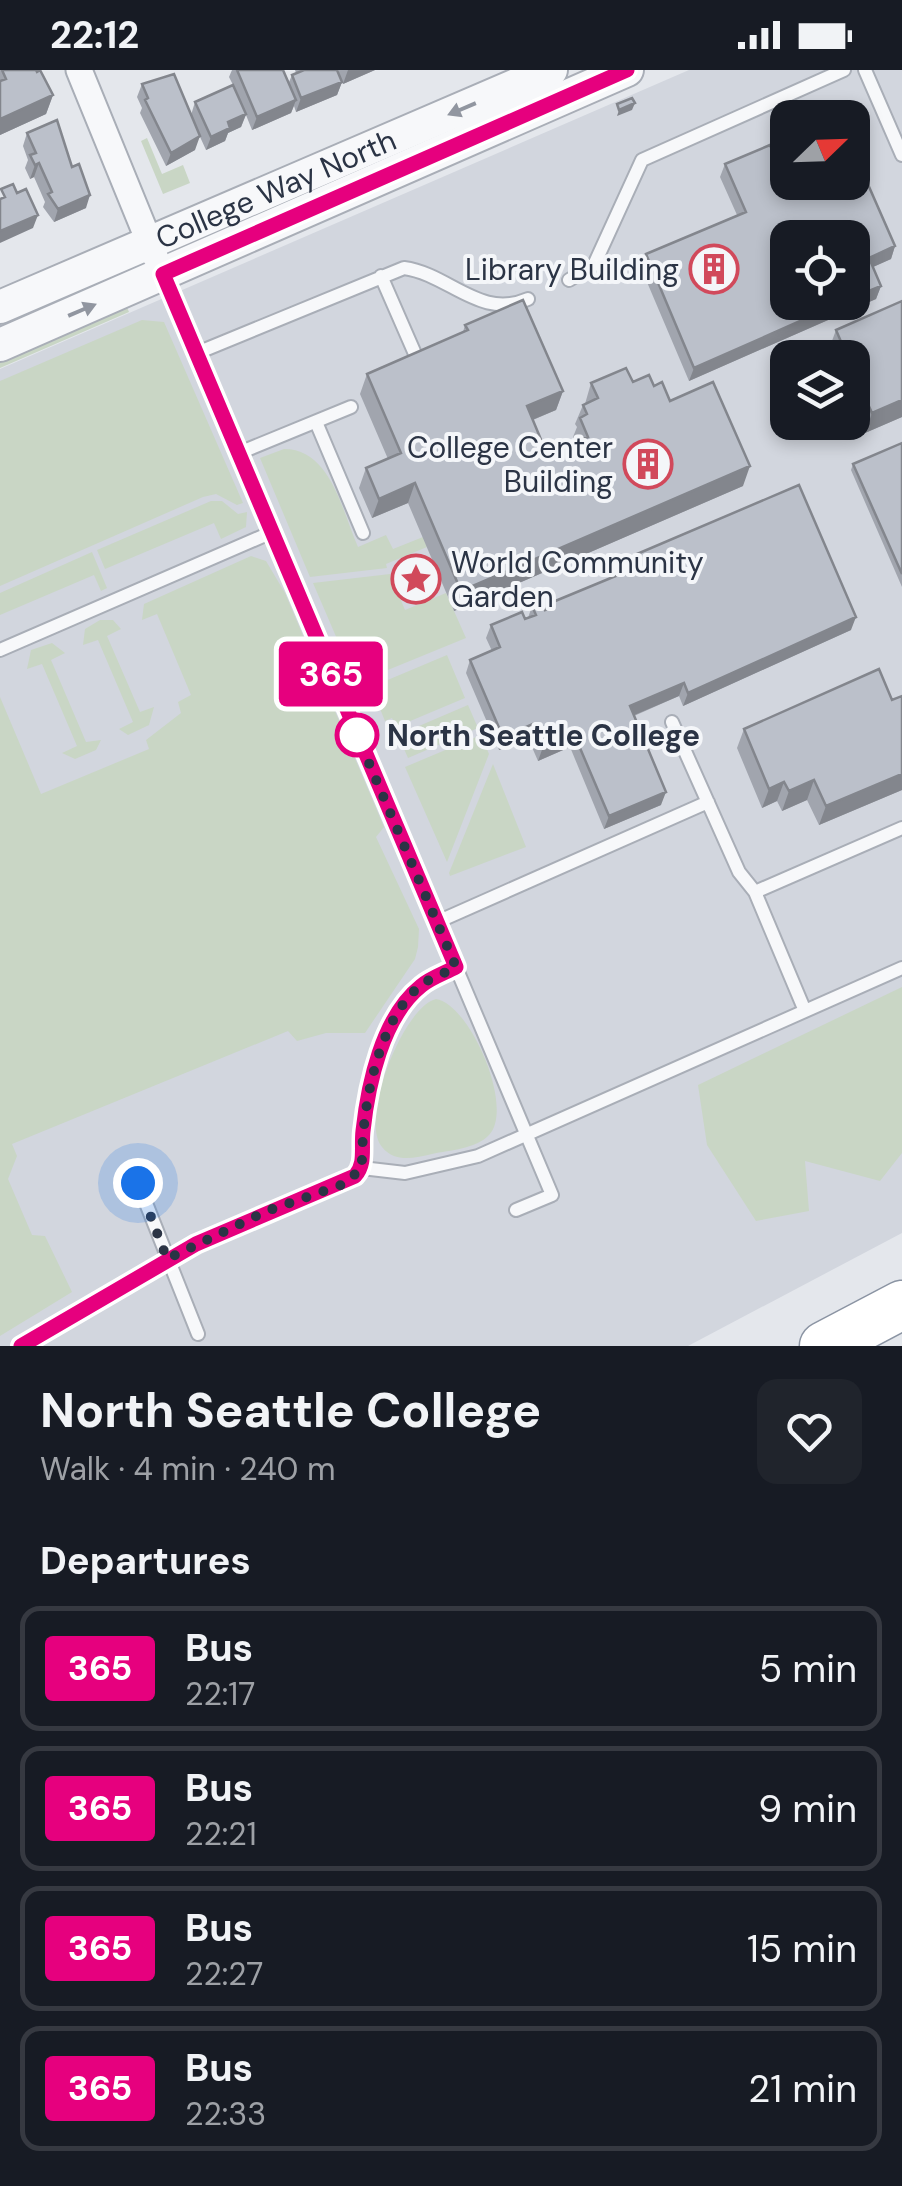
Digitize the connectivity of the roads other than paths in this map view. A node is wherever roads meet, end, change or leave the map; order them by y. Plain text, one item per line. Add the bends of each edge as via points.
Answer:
1 (552, 70) edge
2 (627, 70) edge
3 (795, 70) edge
4 (844, 70) edge
5 (865, 70) edge
6 (88, 73) edge
7 (802, 85) junction
8 (902, 155) edge
9 (150, 243) junction
10 (163, 274) junction
11 (381, 276) junction
12 (570, 280) dead end
13 (528, 299) edge
14 (0, 307) edge
15 (0, 345) edge
16 (196, 353) junction
17 (419, 364) edge
18 (350, 407) dead end
19 (316, 422) junction
20 (238, 453) junction
21 (270, 532) junction
22 (363, 533) dead end
23 (0, 650) edge
24 (672, 722) dead end
25 (708, 802) junction
26 (902, 828) edge
27 (755, 892) junction
28 (437, 922) junction
29 (456, 967) junction
30 (902, 968) edge
31 (805, 1011) junction
32 (526, 1134) junction
33 (362, 1168) junction
34 (138, 1183) dead end
35 (516, 1210) dead end
36 (167, 1259) junction
37 (902, 1305) edge
38 (198, 1334) dead end
39 (21, 1346) edge
40 (824, 1346) edge

1 -> 9 street, College Way North
2 - 10 street, College Way North
3 - 7 lane
4 - 7 lane
5 - 8 lane
6 - 9 street
7 - 12 lane via 642,160 594,265
9 - 10 street
9 - 14 street, College Way North
15 -> 10 street, College Way North
10 - 16 lane
11 - 13 lane via 418,270 494,306
11 - 16 lane
11 - 17 lane
16 - 20 lane
18 - 19 lane
19 - 20 lane
19 - 22 lane
20 - 21 lane
21 - 23 lane
21 - 28 lane
24 - 25 lane
25 - 27 lane
25 - 28 lane
26 - 27 lane
27 - 31 lane
28 - 29 lane
29 - 32 lane
29 - 33 lane via 421,986 390,1033 370,1089
30 - 31 lane
31 - 32 lane
32 - 33 lane via 432,1168
32 - 35 lane via 552,1195
33 - 36 lane via 344,1184 267,1211
34 - 36 lane
36 - 38 lane
36 - 39 lane
37 - 40 highway

